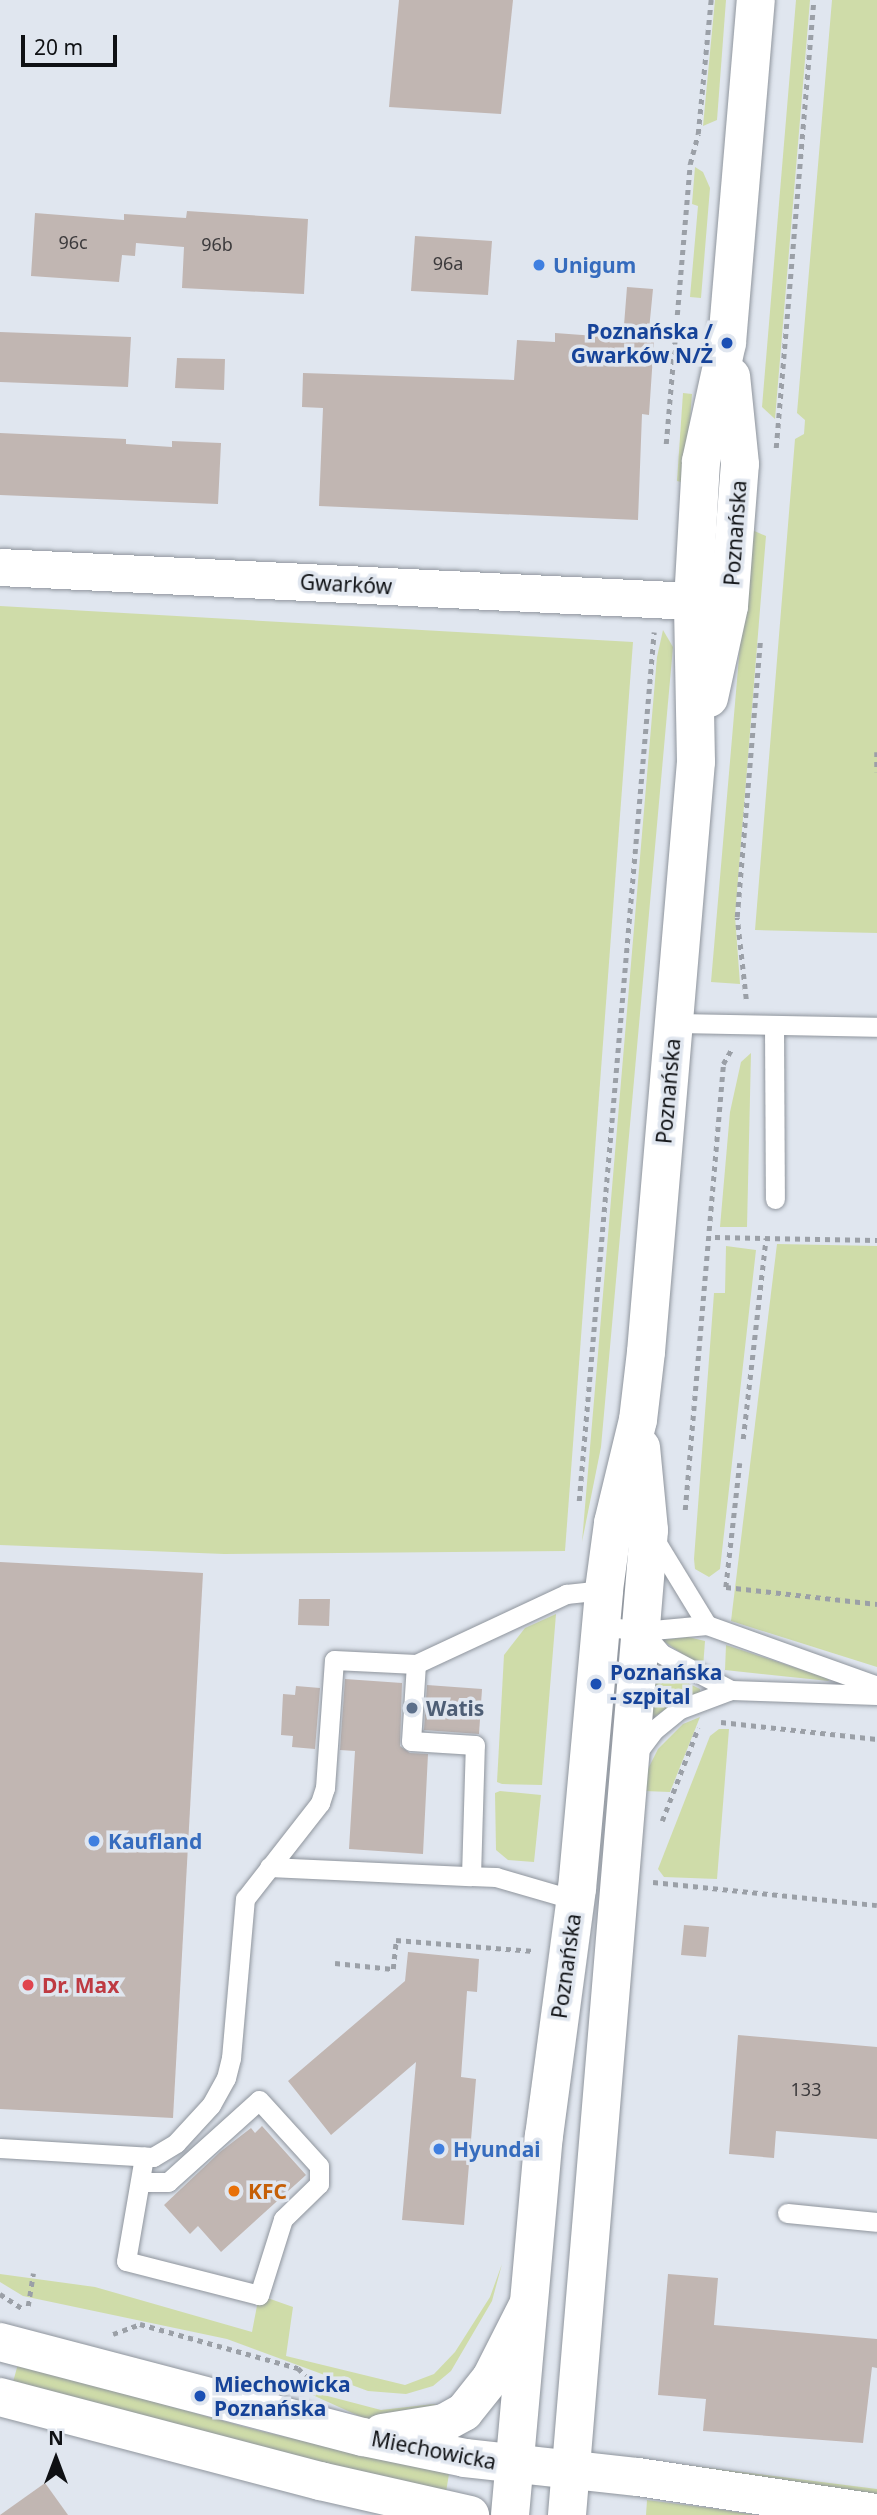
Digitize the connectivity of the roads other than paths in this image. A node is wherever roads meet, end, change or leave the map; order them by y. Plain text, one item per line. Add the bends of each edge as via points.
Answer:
1 (756, 0) edge
2 (727, 343) junction
3 (0, 567) edge
4 (675, 600) junction
5 (696, 762) junction
6 (674, 1023) junction
7 (774, 1025) junction
8 (877, 1027) edge
9 (775, 1199) dead end
10 (638, 1420) junction
11 (667, 1526) junction
12 (603, 1608) junction
13 (708, 1625) junction
14 (642, 1631) junction
15 (416, 1664) junction
16 (877, 1686) edge
17 (731, 1690) junction
18 (877, 1695) edge
19 (631, 1761) junction
20 (269, 1867) junction
21 (471, 1876) junction
22 (575, 1900) junction
23 (0, 2148) edge
24 (144, 2157) junction
25 (141, 2182) junction
26 (787, 2213) dead end
27 (877, 2222) edge
28 (528, 2305) junction
29 (0, 2342) edge
30 (0, 2397) edge
31 (363, 2437) junction
32 (514, 2465) junction
33 (572, 2469) junction
34 (320, 2481) junction
35 (877, 2513) edge
36 (391, 2515) edge
37 (470, 2515) edge
38 (510, 2515) edge
39 (567, 2515) edge

1 - 2 main road, Poznańska
2 - 4 main road, Poznańska
2 - 5 main road, Poznańska via 740,464 735,534 729,606
3 - 4 street, Gwarków
4 - 5 main road, Poznańska
5 - 6 main road, Poznańska
6 - 7 lane
6 - 10 main road, Poznańska
7 - 8 lane
7 - 9 lane
10 - 11 main road, Poznańska
10 - 12 main road, Poznańska via 612,1523
11 - 13 lane
11 - 14 main road, Poznańska
12 - 14 lane
12 - 15 lane via 566,1594
12 - 22 main road, Poznańska
13 - 14 lane
13 - 16 lane
14 - 17 lane via 662,1654
14 - 19 main road, Poznańska
15 - 20 lane via 334,1660 325,1788 320,1803
15 - 21 lane via 411,1741 475,1745
17 - 18 lane
17 - 19 lane via 680,1709 654,1730
19 - 33 main road, Poznańska
20 - 21 lane
20 - 24 lane via 251,1885 241,1911 234,2038 226,2078 211,2105 186,2133 160,2153
21 - 22 lane via 496,1877
22 - 28 main road, Poznańska via 554,2046
23 - 24 lane
24 - 25 lane
25 - 25 lane via 126,2261 259,2295 283,2219 319,2184 319,2166 259,2100 168,2182
26 - 27 lane
28 - 31 main road via 491,2378 464,2412 444,2423
28 - 32 main road, Poznańska
29 - 31 main road, Miechowicka
30 - 34 main road
31 - 32 main road, Miechowicka
32 - 33 main road, Miechowicka
32 - 38 main road, Poznańska
33 - 35 main road, Miechowicka
33 - 39 main road, Poznańska
34 - 36 main road
34 - 37 main road

